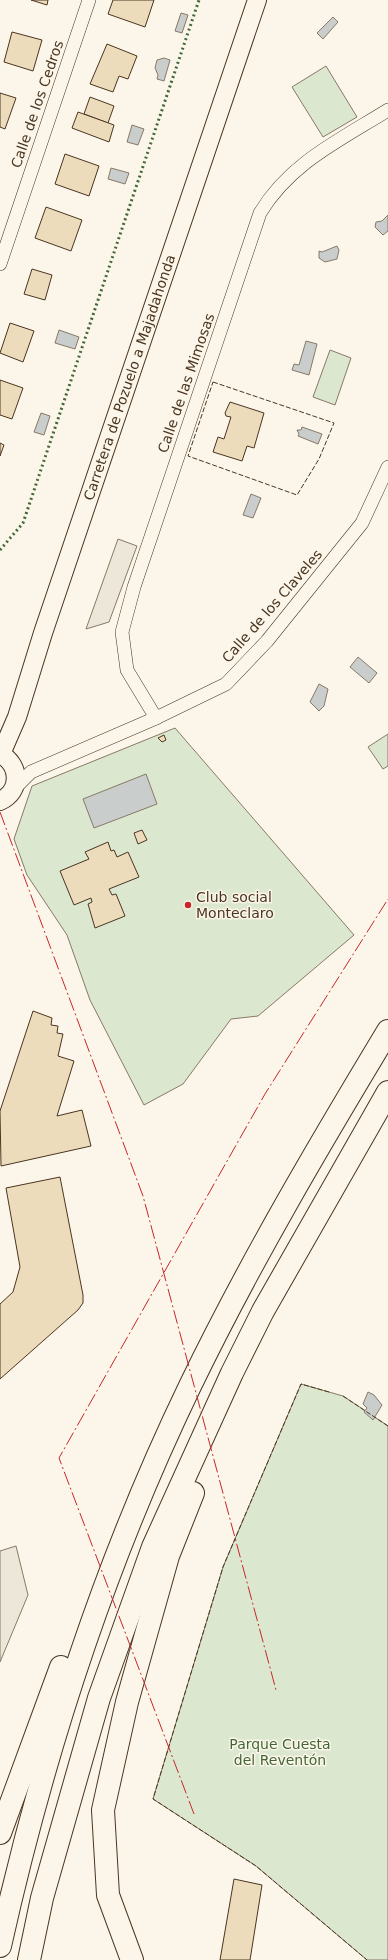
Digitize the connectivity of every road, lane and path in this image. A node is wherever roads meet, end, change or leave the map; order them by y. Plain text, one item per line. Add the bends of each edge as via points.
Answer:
1 (89, 0) edge
2 (257, 0) edge
3 (388, 110) edge
4 (0, 264) edge
5 (388, 467) edge
6 (156, 718) junction
7 (0, 754) edge
8 (23, 770) junction
9 (0, 802) edge
10 (388, 1031) edge
11 (388, 1092) edge
12 (232, 1373) junction
13 (118, 1549) junction
14 (0, 1833) edge
15 (0, 1946) edge
16 (29, 1960) edge
17 (132, 1960) edge

1 - 4 street, Calle de los Cedros
2 - 7 street, Carretera de Pozuelo a Majadahonda via 17,717
3 - 6 street, Calle de las Mimosas via 291,173 272,194 260,213 134,588 122,632 127,670
5 - 6 street, Calle de los Claveles via 362,523 267,641 226,684
6 - 8 street, Calle de los Claveles
7 - 8 street
8 - 9 street via 9,796
10 - 13 highway via 280,1213 233,1300 189,1388
11 - 12 highway via 307,1233
12 - 16 highway via 153,1547 99,1698 42,1898
12 - 17 highway via 205,1463 168,1556 127,1702 103,1810 108,1895
13 - 14 highway via 65,1656
13 - 15 highway via 67,1692 33,1809

